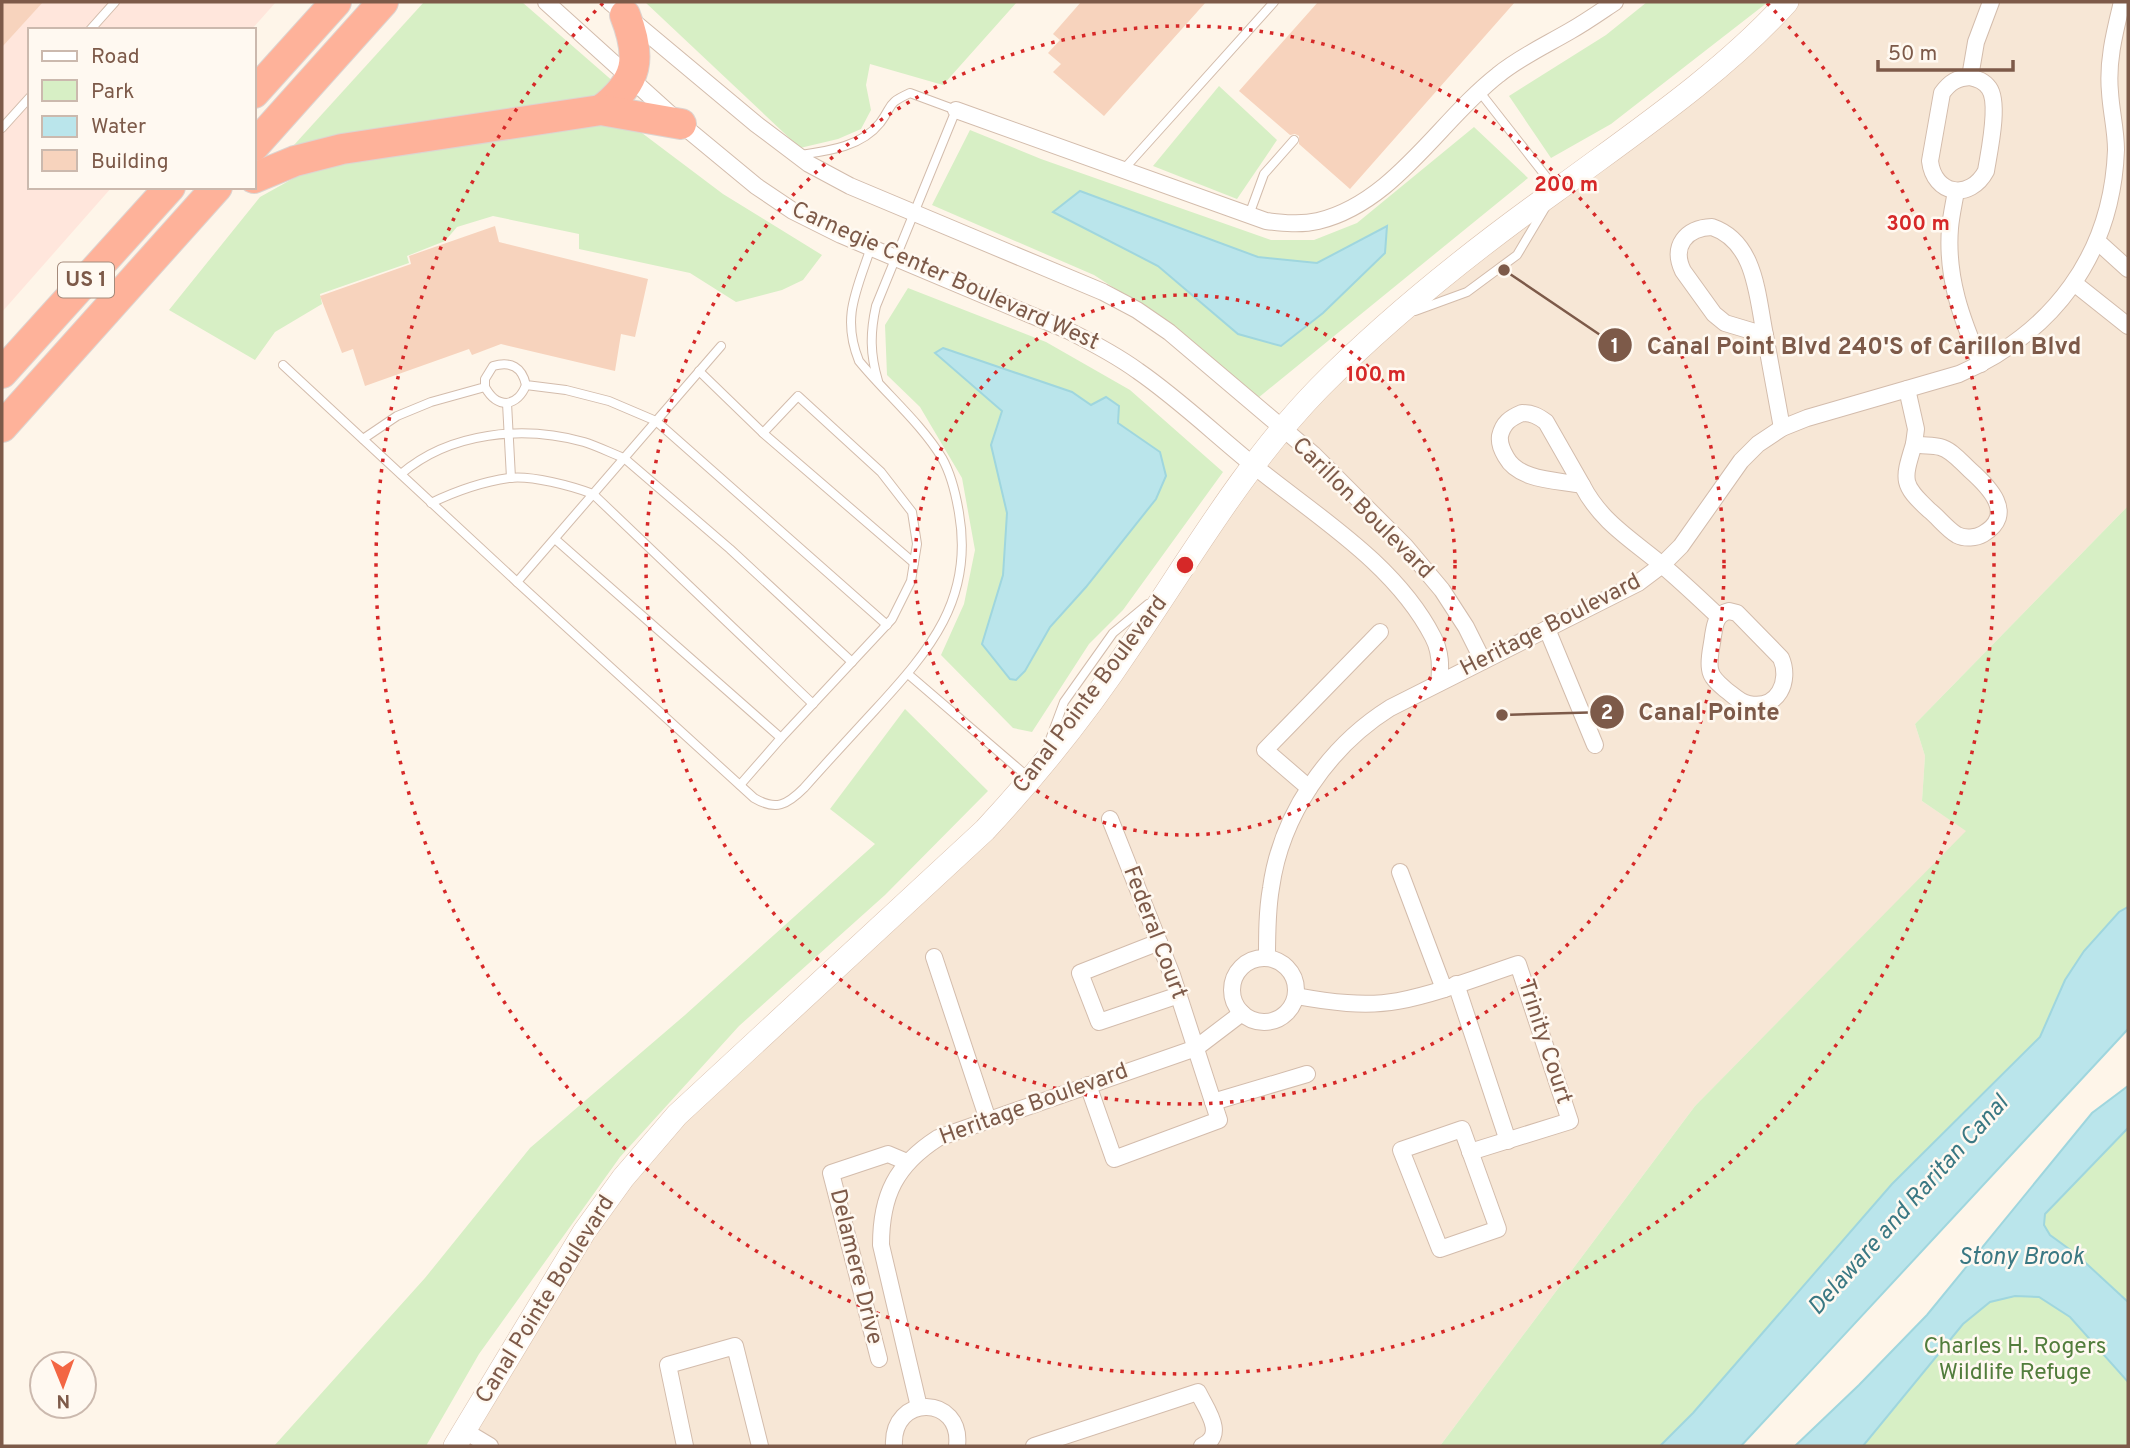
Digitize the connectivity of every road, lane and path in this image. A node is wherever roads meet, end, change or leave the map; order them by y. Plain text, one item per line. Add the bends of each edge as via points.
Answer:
1 (115, 2) edge
2 (336, 2) edge
3 (383, 2) edge
4 (546, 2) edge
5 (1274, 2) edge
6 (1787, 2) edge
7 (1991, 2) edge
8 (2122, 2) edge
9 (1610, 3) edge
10 (618, 8) edge
11 (92, 28) edge
12 (1970, 76) junction
13 (631, 77) junction
14 (256, 91) edge
15 (1479, 91) junction
16 (28, 99) edge
17 (601, 110) junction
18 (956, 110) junction
19 (681, 124) junction
20 (2, 128) edge
21 (1294, 139) dead end
22 (256, 144) edge
23 (797, 155) junction
24 (1124, 169) junction
25 (256, 177) edge
26 (168, 189) edge
27 (217, 189) edge
28 (1556, 190) junction
29 (1956, 191) junction
30 (913, 212) junction
31 (1249, 215) junction
32 (2097, 241) junction
33 (871, 247) junction
34 (895, 257) junction
35 (2128, 270) edge
36 (2074, 283) junction
37 (2128, 326) edge
38 (1765, 335) junction
39 (721, 346) dead end
40 (1981, 364) junction
41 (283, 365) dead end
42 (699, 371) junction
43 (2, 373) edge
44 (526, 385) junction
45 (879, 386) junction
46 (485, 387) junction
47 (1907, 389) junction
48 (506, 403) junction
49 (656, 421) junction
50 (2, 427) edge
51 (1782, 428) junction
52 (1283, 430) junction
53 (508, 433) junction
54 (763, 433) junction
55 (363, 439) junction
56 (1914, 444) junction
57 (624, 458) junction
58 (1252, 465) junction
59 (401, 474) junction
60 (511, 478) junction
61 (1582, 485) junction
62 (593, 494) junction
63 (432, 503) junction
64 (555, 538) junction
65 (914, 562) junction
66 (1662, 565) junction
67 (517, 582) junction
68 (1718, 616) junction
69 (887, 625) junction
70 (1548, 629) junction
71 (1380, 632) dead end
72 (1483, 661) junction
73 (852, 662) junction
74 (908, 674) junction
75 (1439, 683) junction
76 (813, 704) junction
77 (781, 738) junction
78 (1595, 745) dead end
79 (1035, 774) junction
80 (740, 785) junction
81 (1309, 788) junction
82 (1110, 819) dead end
83 (1400, 872) dead end
84 (1159, 942) junction
85 (934, 957) dead end
86 (1267, 958) junction
87 (1450, 987) junction
88 (1179, 995) junction
89 (1296, 996) junction
90 (1242, 1013) junction
91 (1196, 1048) junction
92 (1307, 1073) dead end
93 (1088, 1085) junction
94 (1213, 1102) junction
95 (988, 1120) junction
96 (1508, 1141) junction
97 (1470, 1152) junction
98 (907, 1162) junction
99 (879, 1359) dead end
100 (919, 1408) junction
101 (460, 1439) edge
102 (490, 1446) edge
103 (685, 1446) edge
104 (760, 1446) edge
105 (893, 1446) edge
106 (957, 1446) edge
107 (1034, 1446) edge
108 (1202, 1446) edge

1 - 11 lane
2 - 14 highway
3 - 22 highway
4 - 13 street, Carnegie Center Boulevard West
5 - 24 lane
6 - 28 street, Canal Pointe Boulevard via 1713,71
7 - 12 street via 1976,42
8 - 32 street, Heritage Boulevard via 2109,65 2114,177
9 - 15 street via 1573,30 1532,51
10 - 13 highway via 632,32
10 - 23 street, Carnegie Center Boulevard West
12 - 29 street via 1980,79 1993,96 1988,159 1981,181
12 - 29 street via 1958,78 1942,93 1930,161 1937,181
13 - 17 highway via 622,93
13 - 19 street, Carnegie Center Boulevard West
15 - 28 lane
15 - 31 street via 1418,155 1348,211 1293,224
16 - 20 lane
17 - 19 highway
17 - 25 highway via 342,149
18 - 23 lane via 910,93 892,101 879,124 864,138 847,146
18 - 24 street
18 - 30 lane
19 - 33 street, Carnegie Center Boulevard West via 793,211
21 - 31 lane via 1264,174
23 - 30 street, Carnegie Center Boulevard West via 850,186
24 - 31 street
26 - 43 highway, US 1
27 - 50 highway, US 1
28 - 52 street, Canal Pointe Boulevard via 1388,321
29 - 40 street via 1950,228 1953,289
30 - 34 lane
30 - 52 street, Carnegie Center Boulevard West via 1137,310
32 - 35 street
32 - 36 street, Heritage Boulevard
33 - 34 street, Carnegie Center Boulevard West
33 - 45 lane via 854,298 850,332 859,361
34 - 45 lane via 871,328 872,362
34 - 58 street, Carnegie Center Boulevard West via 1105,349
36 - 37 street
36 - 40 street, Heritage Boulevard via 2035,328
38 - 38 street via 1752,271 1739,246 1712,227 1688,235 1682,242 1680,264 1714,314 1725,323
38 - 51 street
39 - 42 lane
40 - 47 street, Heritage Boulevard
41 - 55 lane
42 - 49 lane
42 - 54 lane
44 - 46 lane via 519,368 502,363 489,371
44 - 48 lane via 522,394
44 - 49 lane via 609,401
45 - 74 lane via 943,460 961,524 962,566 949,610
46 - 48 lane via 493,399
46 - 55 lane via 397,416
47 - 51 street, Heritage Boulevard
47 - 56 street via 1916,429
48 - 53 lane
49 - 57 lane
49 - 69 lane
51 - 66 street, Heritage Boulevard via 1741,461 1681,546
52 - 58 street, Canal Pointe Boulevard
52 - 72 street, Carillon Boulevard via 1405,546 1442,590
53 - 57 lane via 544,434 586,443
53 - 59 lane via 466,440 419,458
53 - 60 lane
54 - 65 lane
54 - 65 lane via 798,396 881,472 912,512 917,544
55 - 59 lane
56 - 56 street via 1905,473 1912,494 1957,535 1968,538 1987,531 1998,510 1991,489 1950,451
57 - 62 lane
57 - 73 lane
58 - 75 street, Carillon Boulevard via 1353,542 1384,572 1433,636 1440,659
58 - 79 street, Canal Pointe Boulevard via 1097,695
59 - 63 lane
60 - 62 lane via 565,484
60 - 63 lane via 457,490
61 - 61 street via 1546,422 1538,416 1522,413 1503,426 1499,439 1511,466 1525,474
61 - 66 street via 1618,531
62 - 64 lane
62 - 76 lane
63 - 67 lane
64 - 67 lane
64 - 77 lane
65 - 69 lane via 911,580
66 - 68 street
66 - 70 street, Heritage Boulevard via 1638,583
67 - 80 lane
68 - 68 street via 1709,667 1713,677 1750,705 1773,700 1786,679 1781,658 1737,613
69 - 73 lane
70 - 72 street, Heritage Boulevard
70 - 78 street
71 - 81 street via 1265,750
72 - 75 street, Heritage Boulevard
73 - 76 lane
74 - 79 lane
74 - 80 lane via 792,799 765,804
75 - 81 street, Heritage Boulevard via 1390,708 1353,736
76 - 77 lane
77 - 80 lane
79 - 101 street, Canal Pointe Boulevard via 985,830 677,1115 584,1232
81 - 86 street, Heritage Boulevard via 1278,854 1267,922
82 - 84 street, Federal Court
83 - 87 street
84 - 88 street, Federal Court
84 - 88 street via 1080,973 1099,1022
85 - 95 street
86 - 89 street via 1290,971
86 - 90 street via 1244,964 1236,973 1231,996
87 - 89 street, Trinity Court via 1367,1004
87 - 96 street
87 - 96 street, Trinity Court via 1518,964 1570,1121
88 - 91 street, Federal Court
89 - 90 street via 1286,1014 1275,1021 1263,1023
90 - 91 street, Heritage Boulevard
91 - 93 street, Heritage Boulevard
91 - 94 street, Federal Court
92 - 94 street
93 - 94 street via 1114,1159 1219,1120
93 - 95 street, Heritage Boulevard
95 - 98 street, Heritage Boulevard via 938,1138
96 - 97 street, Trinity Court
97 - 97 street via 1498,1229 1440,1249 1401,1150 1462,1129
98 - 99 street, Delamere Drive via 888,1154 831,1173
98 - 100 street, Heritage Boulevard via 886,1198 881,1245
100 - 105 street via 899,1421
100 - 106 street via 936,1408 947,1414 955,1424
101 - 102 street
103 - 104 street via 668,1366 735,1346
107 - 108 street via 1198,1392 1215,1427 1214,1436

